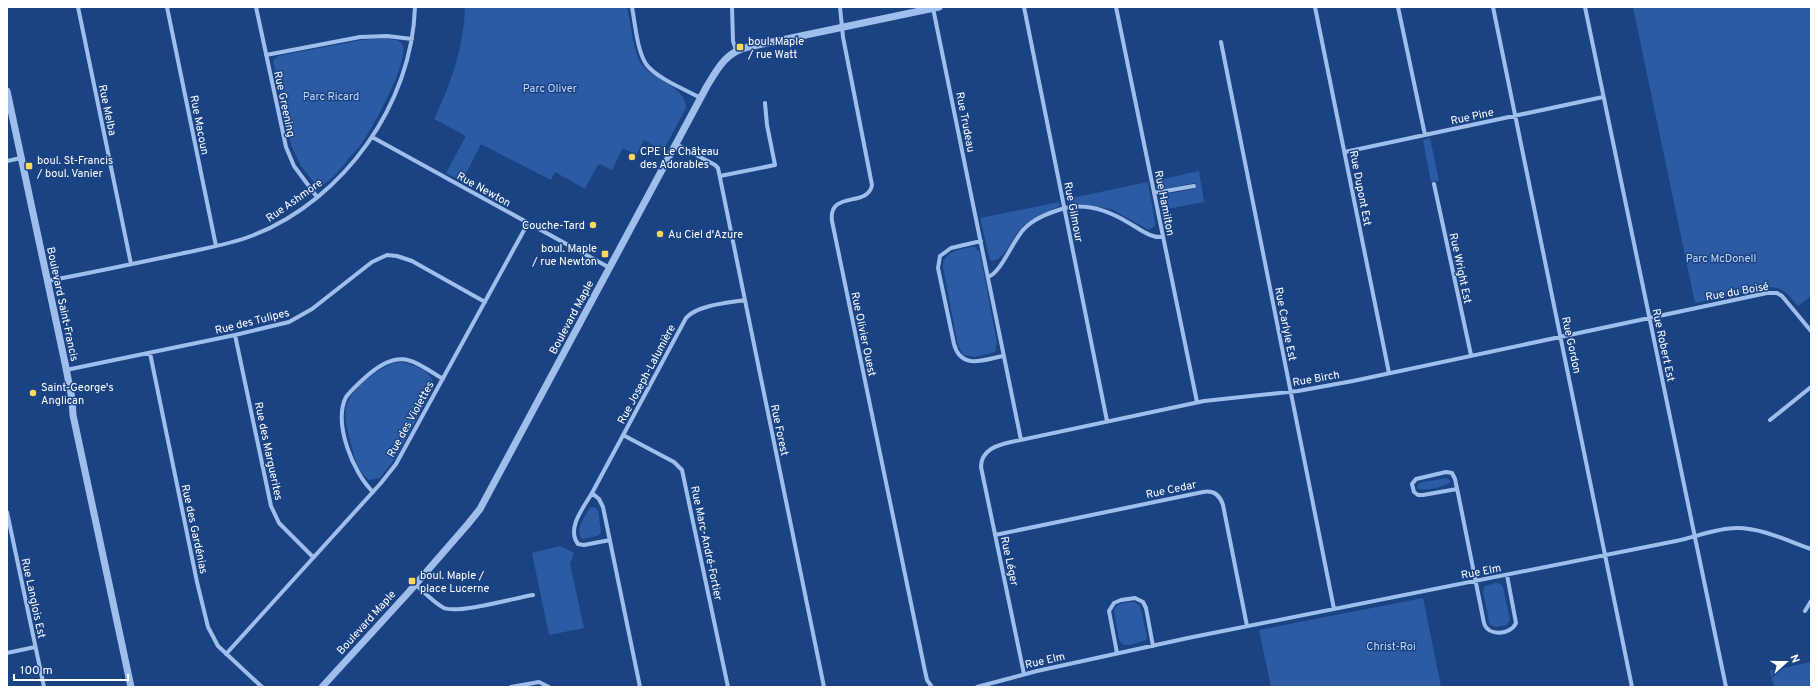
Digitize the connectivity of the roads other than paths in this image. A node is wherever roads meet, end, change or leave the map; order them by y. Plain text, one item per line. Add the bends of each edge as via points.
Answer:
1 (78, 7) edge
2 (167, 7) edge
3 (256, 7) edge
4 (415, 7) edge
5 (632, 7) edge
6 (732, 7) edge
7 (840, 7) edge
8 (935, 7) edge
9 (1024, 7) edge
10 (1116, 7) edge
11 (1315, 7) edge
12 (1398, 7) edge
13 (1493, 7) edge
14 (1585, 7) edge
15 (842, 27) junction
16 (412, 39) junction
17 (1221, 42) dead end
18 (736, 50) junction
19 (266, 55) junction
20 (7, 91) edge
21 (1603, 97) junction
22 (701, 98) junction
23 (765, 102) dead end
24 (1516, 116) junction
25 (1424, 135) junction
26 (372, 137) junction
27 (676, 144) junction
28 (1345, 152) junction
29 (21, 158) junction
30 (7, 161) edge
31 (720, 176) junction
32 (1434, 184) dead end
33 (1194, 186) dead end
34 (1154, 193) junction
35 (317, 197) junction
36 (1064, 208) junction
37 (528, 223) junction
38 (1162, 237) junction
39 (981, 241) junction
40 (216, 246) junction
41 (131, 264) junction
42 (610, 268) junction
43 (988, 277) junction
44 (47, 281) junction
45 (745, 300) junction
46 (485, 302) junction
47 (1650, 317) junction
48 (1811, 331) edge
49 (235, 335) junction
50 (1561, 337) junction
51 (150, 353) junction
52 (1003, 356) junction
53 (1471, 356) junction
54 (66, 370) junction
55 (1389, 373) junction
56 (443, 379) junction
57 (1811, 387) edge
58 (1290, 392) junction
59 (1197, 402) junction
60 (1770, 420) dead end
61 (1107, 421) junction
62 (623, 435) junction
63 (1021, 440) junction
64 (986, 453) joint
65 (1457, 488) junction
66 (373, 492) junction
67 (592, 493) junction
68 (7, 512) edge
69 (995, 535) junction
70 (1694, 536) junction
71 (610, 540) junction
72 (1811, 549) edge
73 (1606, 555) junction
74 (313, 557) junction
75 (1507, 575) junction
76 (1476, 582) junction
77 (415, 584) junction
78 (533, 594) dead end
79 (1811, 601) edge
80 (1334, 609) junction
81 (1805, 611) dead end
82 (1247, 626) junction
83 (1153, 646) junction
84 (36, 647) junction
85 (7, 653) edge
86 (1117, 653) junction
87 (226, 654) junction
88 (1024, 674) junction
89 (44, 687) edge
90 (131, 687) edge
91 (262, 687) edge
92 (322, 687) edge
93 (511, 687) edge
94 (549, 687) edge
95 (640, 687) edge
96 (728, 687) edge
97 (824, 687) edge
98 (932, 687) edge
99 (977, 687) edge
100 (1632, 687) edge
101 (1726, 687) edge

1 - 41 street, Rue Melba
2 - 40 street, Rue Macoun
3 - 19 street, Rue Greening
4 - 16 street, Rue Ashmore
5 - 22 street via 646,64
6 - 18 street
7 - 15 street, Rue Olivier Ouest
8 - 15 street, Boulevard Maple
8 - 39 street, Rue Trudeau
9 - 36 street, Rue Gilmour
10 - 34 street, Rue Hamilton
11 - 28 street, Rue Dupont Est
12 - 25 street
13 - 24 street, Rue Gordon
14 - 21 street, Rue Robert Est
15 - 18 street, Boulevard Maple
15 - 98 street, Rue Olivier Ouest via 872,185 871,190 864,196 836,205 832,211 832,221 925,671
16 - 19 street via 387,36 360,37
16 - 26 street, Rue Ashmore via 408,59 395,92
17 - 58 street, Rue Carlyle Est
18 - 22 street, Boulevard Maple via 718,67
19 - 35 street, Rue Greening via 288,154
20 - 29 street, Boulevard Saint-Francis
21 - 24 street, Rue Pine
21 - 47 street, Rue Robert Est
22 - 27 street, Boulevard Maple
23 - 31 street via 766,125 775,165
24 - 25 street, Rue Pine
24 - 50 street, Rue Gordon
25 - 28 street, Rue Pine
26 - 35 street, Rue Ashmore via 346,170
26 - 37 street, Rue Newton
27 - 31 street, Rue Forest via 715,165
27 - 42 street, Boulevard Maple
28 - 55 street, Rue Dupont Est
29 - 30 street
29 - 44 street, Boulevard Saint-Francis
31 - 45 street, Rue Forest
32 - 53 street, Rue Wright Est
33 - 34 street
34 - 38 street, Rue Hamilton
35 - 40 street, Rue Ashmore via 271,227 247,238
36 - 38 street via 1089,208 1110,213 1153,237
36 - 43 street via 1030,224 1018,236 996,272
36 - 61 street, Rue Gilmour
37 - 42 street, Rue Newton
37 - 46 street, Rue des Violettes
38 - 59 street, Rue Hamilton
39 - 43 street, Rue Trudeau
39 - 52 street via 948,249 940,256 938,268 954,344 959,356 966,361 974,361
40 - 41 street, Rue Ashmore
41 - 44 street, Rue Ashmore
42 - 77 street, Boulevard Maple via 480,508
43 - 52 street, Rue Trudeau
44 - 54 street, Boulevard Saint-Francis
45 - 62 street, Rue Joseph-Lalumière via 699,309 690,314
45 - 97 street, Rue Forest
46 - 49 street, Rue des Tulipes via 412,262 387,255 372,262 296,319 282,325
46 - 56 street, Rue des Violettes
47 - 48 street, Rue du Boisé via 1772,292 1786,300
47 - 50 street, Rue Birch
47 - 70 street, Rue Robert Est
49 - 51 street, Rue des Tulipes
49 - 74 street, Rue des Marguerites via 271,506 279,523
50 - 53 street, Rue Birch
50 - 73 street, Rue Gordon
51 - 54 street, Rue des Tulipes
51 - 87 street, Rue des Gardénias via 205,616 214,639
52 - 63 street, Rue Trudeau
53 - 55 street, Rue Birch
54 - 90 street, Boulevard Saint-Francis via 73,415
55 - 58 street, Rue Birch
56 - 66 street, Rue des Violettes via 400,458
56 - 66 street via 415,362 393,359 376,369 346,397 342,416 349,454 361,478
57 - 60 street
58 - 59 street, Rue Birch
58 - 80 street, Rue Carlyle Est
59 - 61 street, Rue Birch
61 - 63 street, Rue Birch
62 - 67 street, Rue Joseph-Lalumière
62 - 96 street, Rue Marc-André-Fortier via 674,462 682,470
63 - 64 street, Rue Birch via 998,446
64 - 69 street, Rue Léger via 981,467
65 - 65 street via 1455,477 1450,472 1419,478 1412,484 1414,492 1420,495
65 - 76 street
66 - 74 street, Rue des Violettes
67 - 71 street via 601,502
67 - 71 street, Rue Joseph-Lalumière via 574,528 576,542 584,545
68 - 84 street, Rue Langlois Est
69 - 82 street, Rue Cedar via 1203,492 1214,492 1220,497 1223,506
69 - 88 street, Rue Léger
70 - 72 street, Rue Elm via 1727,529 1744,529
70 - 73 street, Rue Elm via 1676,542
70 - 101 street, Rue Robert Est
71 - 95 street
73 - 75 street, Rue Elm
73 - 100 street, Rue Gordon
74 - 87 street, Rue des Violettes
75 - 76 street, Rue Elm
75 - 76 street via 1516,620 1513,628 1504,631 1493,633 1486,630
76 - 80 street, Rue Elm
77 - 78 street via 440,606 453,609 471,608
77 - 92 street, Boulevard Maple
79 - 81 street
80 - 82 street, Rue Elm
82 - 83 street, Rue Elm
83 - 86 street, Rue Elm
83 - 86 street via 1143,602 1135,598 1120,600 1114,603 1109,611
84 - 85 street
84 - 89 street, Rue Langlois Est
86 - 88 street, Rue Elm
87 - 91 street, Rue des Gardénias
88 - 99 street, Rue Elm
93 - 94 street via 539,682

